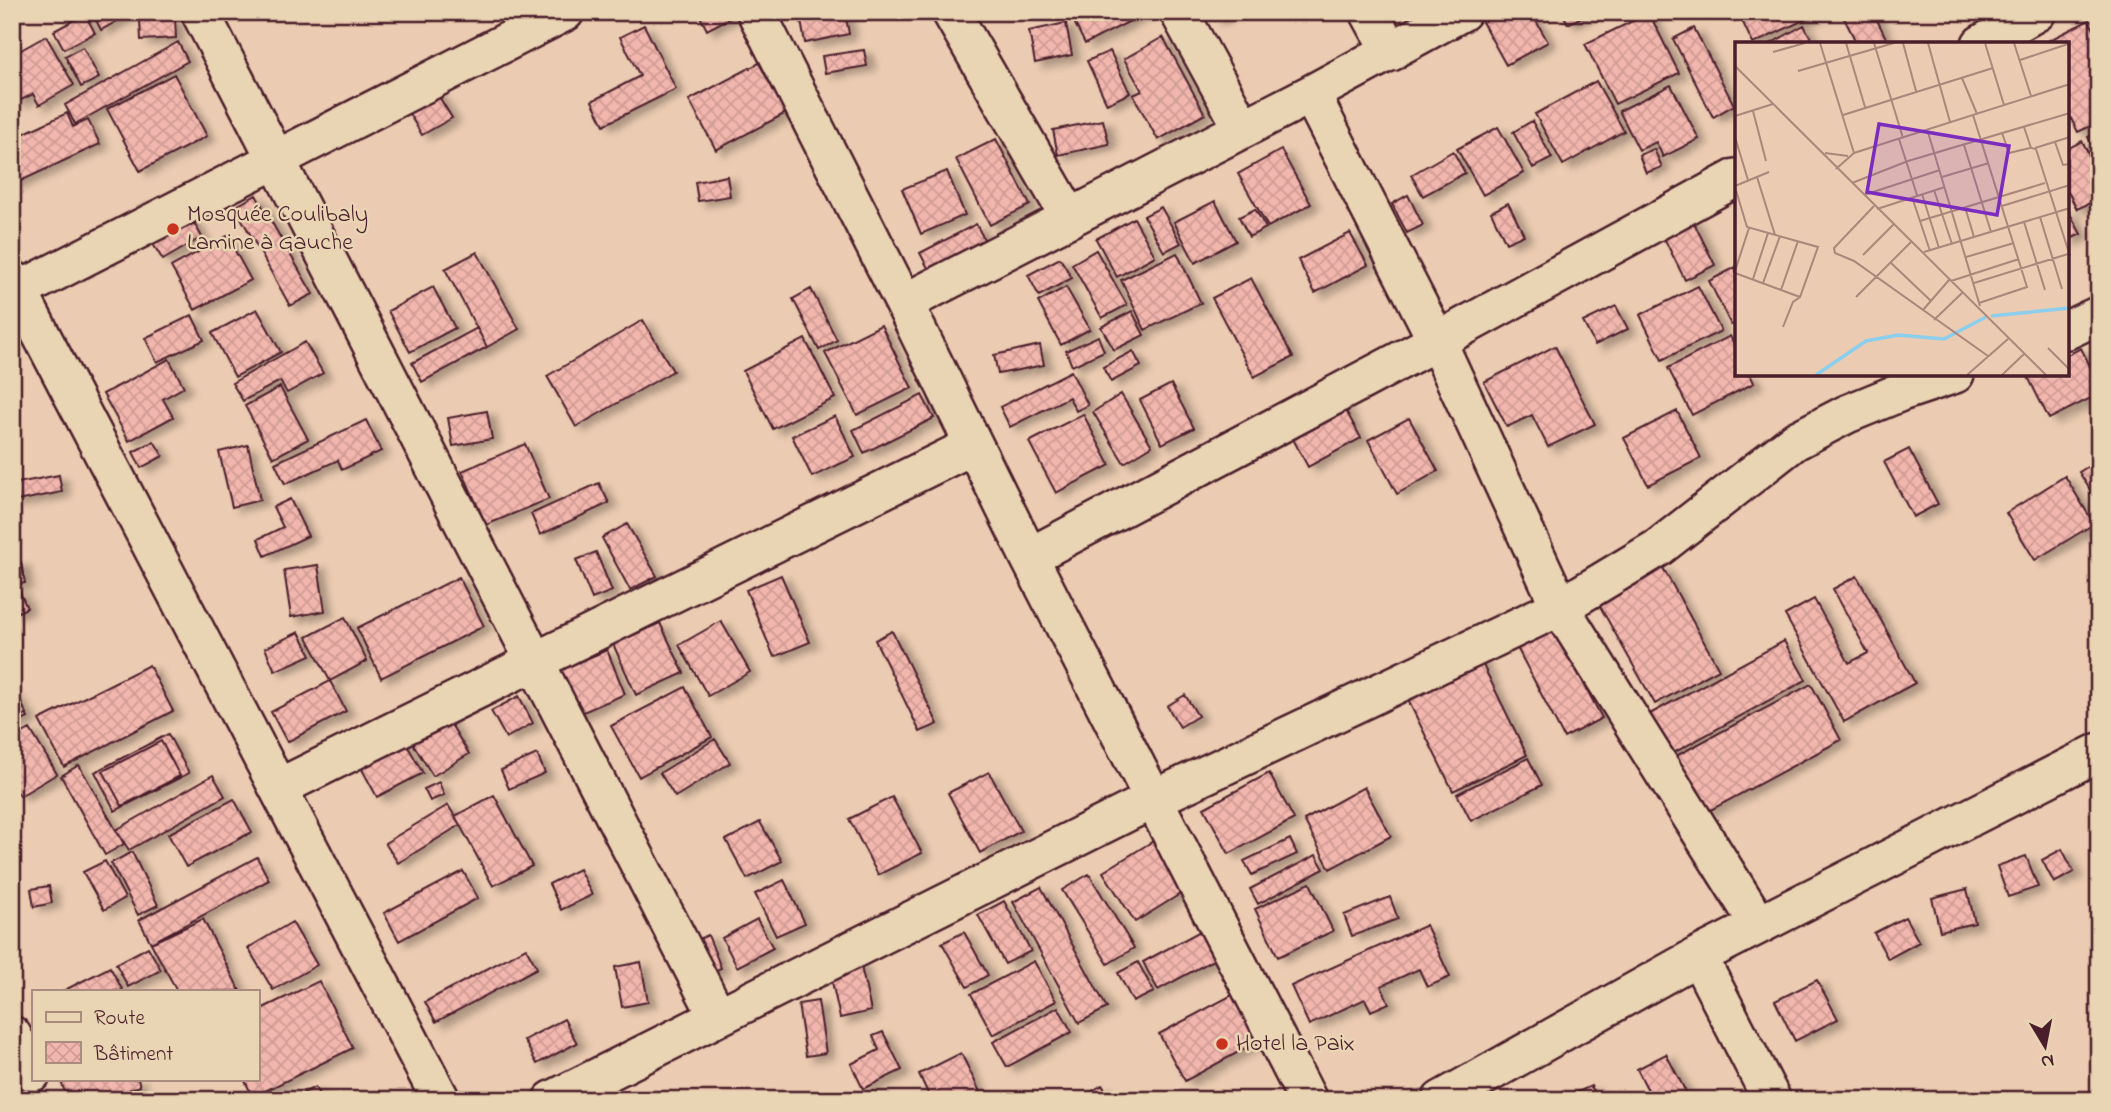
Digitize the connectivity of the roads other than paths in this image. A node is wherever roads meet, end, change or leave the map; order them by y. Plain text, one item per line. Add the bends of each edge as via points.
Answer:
1 (200, 12) edge
2 (565, 12) edge
3 (756, 12) edge
4 (951, 12) edge
5 (1179, 12) edge
6 (1369, 12) edge
7 (1462, 12) edge
8 (2037, 12) edge
9 (520, 22) edge
10 (1984, 42) edge
11 (1391, 51) junction
12 (1311, 94) junction
13 (1242, 129) junction
14 (276, 160) junction
15 (1735, 179) edge
16 (1070, 219) junction
17 (14, 288) edge
18 (904, 303) junction
19 (2099, 315) edge
20 (2069, 329) edge
21 (1437, 341) junction
22 (1949, 376) edge
23 (974, 445) junction
24 (1029, 557) junction
25 (1560, 607) junction
26 (535, 663) junction
27 (2099, 752) edge
28 (278, 788) junction
29 (1153, 800) junction
30 (1759, 925) junction
31 (1698, 956) junction
32 (718, 1017) junction
33 (12, 1035) edge
34 (32, 1070) edge
35 (38, 1080) edge
36 (49, 1100) edge
37 (441, 1100) edge
38 (552, 1100) edge
39 (1308, 1100) edge
40 (1441, 1100) edge
41 (1772, 1100) edge

1 - 14 street
2 - 9 street
3 - 18 street
4 - 16 street
5 - 13 street
6 - 11 street
7 - 11 street
8 - 10 street
9 - 14 street
11 - 12 street
12 - 13 street
12 - 21 street
13 - 16 street
14 - 17 street
14 - 26 street
15 - 21 street
16 - 18 street
17 - 28 street
18 - 23 street
19 - 20 street
21 - 24 street
21 - 25 street
22 - 25 street via 1847,414 1795,441 1658,548
23 - 24 street
23 - 26 street
24 - 29 street
25 - 29 street
25 - 30 street
26 - 28 street
26 - 32 street
27 - 30 street
28 - 37 street
29 - 32 street
29 - 39 street
30 - 31 street
31 - 40 street
31 - 41 street
32 - 38 street
33 - 34 street
35 - 36 street

